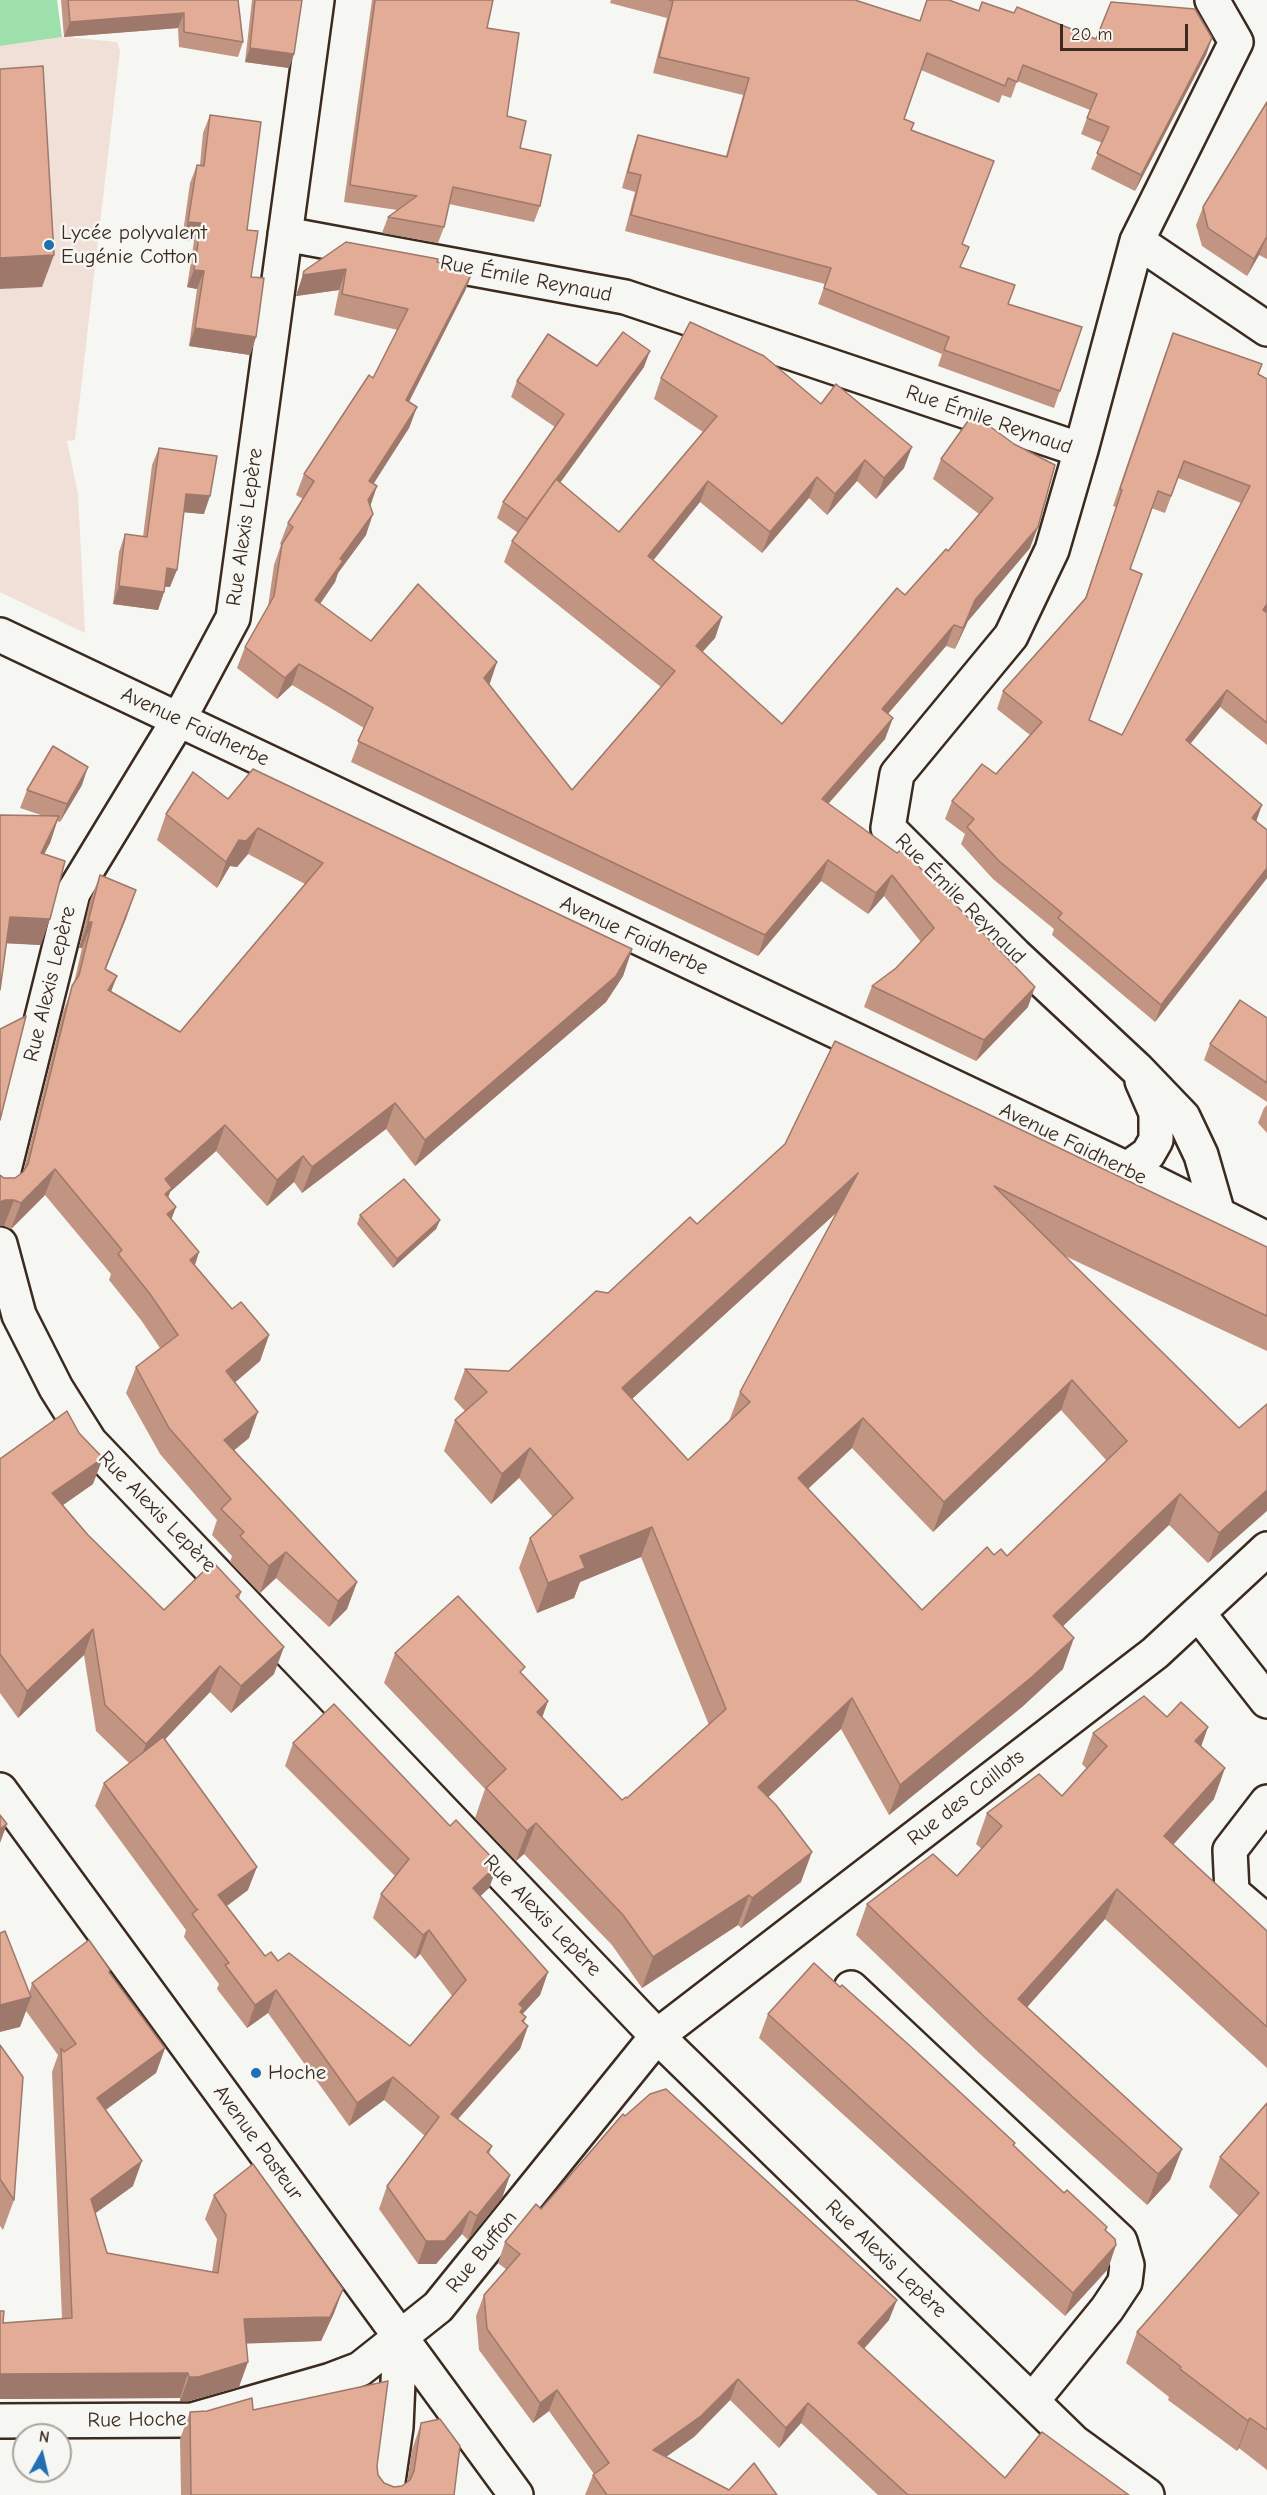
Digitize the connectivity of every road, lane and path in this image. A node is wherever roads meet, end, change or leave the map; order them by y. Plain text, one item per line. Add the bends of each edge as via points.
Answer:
1 (317, 0) edge
2 (1212, 0) edge
3 (285, 234) junction
4 (1137, 241) junction
5 (1267, 329) edge
6 (1081, 450) junction
7 (0, 635) edge
8 (179, 719) junction
9 (1137, 1069) junction
10 (1127, 1169) junction
11 (0, 1186) edge
12 (1218, 1214) junction
13 (1267, 1239) edge
14 (0, 1244) edge
15 (1267, 1550) edge
16 (1198, 1613) junction
17 (1267, 1701) edge
18 (0, 1790) edge
19 (1267, 1802) edge
20 (1267, 1922) edge
21 (851, 1988) dead end
22 (657, 2036) junction
23 (400, 2337) junction
24 (1032, 2401) junction
25 (0, 2421) edge
26 (386, 2495) edge
27 (516, 2495) edge
28 (1147, 2495) edge

1 - 3 street, Rue Alexis Lepère
2 - 4 street via 1236,42
3 - 6 street, Rue Émile Reynaud via 625,297
3 - 8 street, Rue Alexis Lepère via 233,618
4 - 5 street
4 - 6 street
6 - 9 street, Rue Émile Reynaud via 1052,550 1011,636 897,774 888,828
7 - 8 street, Avenue Faidherbe
8 - 10 street, Avenue Faidherbe
8 - 11 street, Rue Alexis Lepère via 73,893
9 - 10 street, Rue Émile Reynaud via 1156,1113 1156,1140 1148,1154
9 - 12 street, Rue Émile Reynaud via 1183,1117 1201,1155
10 - 12 street, Avenue Faidherbe
12 - 13 street, Avenue Faidherbe
14 - 22 street, Rue Alexis Lepère via 19,1315 56,1388 90,1442
15 - 16 street, Rue des Caillots
16 - 17 street
16 - 22 street, Rue des Caillots via 1155,1653
18 - 23 street, Avenue Pasteur
19 - 20 street via 1230,1850 1232,1892
21 - 24 street via 1120,2241 1127,2265 1125,2282
22 - 23 street, Rue Buffon via 438,2307
22 - 24 street, Rue Alexis Lepère
23 - 25 street, Rue Hoche via 360,2369 192,2420
23 - 26 street via 396,2427
23 - 27 street, Avenue Pasteur
24 - 28 street, Rue Alexis Lepère via 1074,2442

